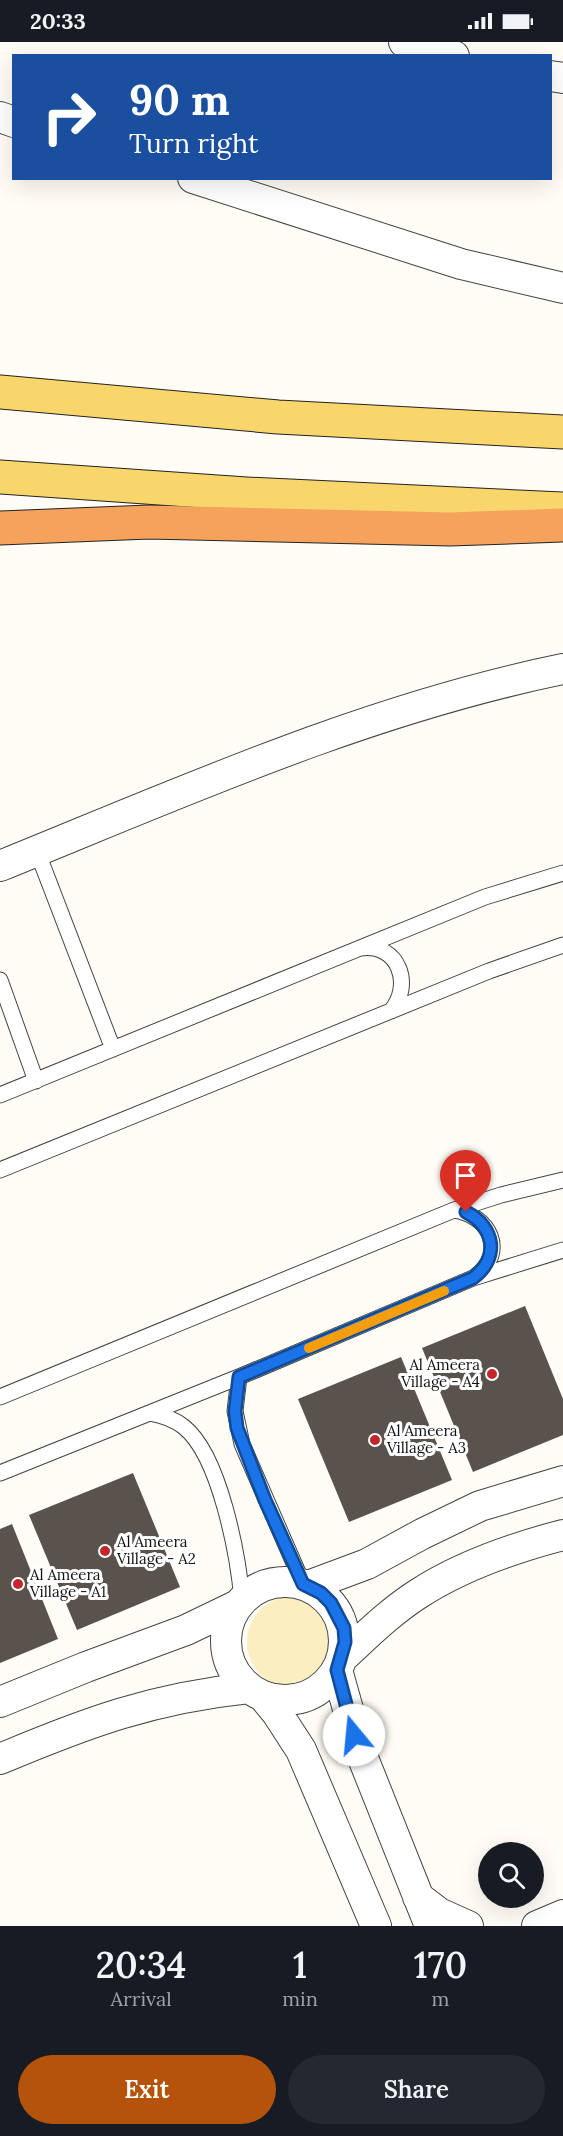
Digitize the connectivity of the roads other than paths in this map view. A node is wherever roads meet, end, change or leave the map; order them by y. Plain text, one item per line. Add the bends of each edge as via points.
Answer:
1 (404, 42) edge
2 (447, 54) edge
3 (199, 180) edge
4 (563, 288) edge
5 (0, 392) edge
6 (563, 432) edge
7 (0, 477) edge
8 (563, 508) edge
9 (563, 525) edge
10 (0, 528) edge
11 (563, 669) edge
12 (37, 851) junction
13 (0, 866) edge
14 (563, 873) edge
15 (563, 945) edge
16 (357, 949) junction
17 (0, 980) edge
18 (391, 1011) junction
19 (112, 1049) junction
20 (36, 1081) junction
21 (0, 1095) edge
22 (0, 1170) edge
23 (563, 1180) edge
24 (454, 1210) junction
25 (563, 1250) edge
26 (473, 1278) junction
27 (239, 1377) junction
28 (0, 1397) edge
29 (150, 1413) junction
30 (0, 1473) edge
31 (563, 1481) edge
32 (563, 1535) edge
33 (305, 1585) junction
34 (240, 1602) junction
35 (340, 1663) junction
36 (256, 1692) junction
37 (0, 1702) edge
38 (0, 1759) edge
39 (418, 1897) junction
40 (563, 1915) edge
41 (372, 1921) edge
42 (430, 1926) edge
43 (468, 1926) edge
44 (537, 1926) edge

1 - 2 street
3 - 4 street via 461,264
5 - 6 main road via 278,417
7 - 8 main road via 246,494
9 - 10 highway via 450,529 148,522
11 - 12 street via 471,691 330,734
12 - 13 street
12 - 19 lane
14 - 16 lane via 485,897
15 - 18 lane
16 - 18 lane via 368,947 388,954 401,971 402,992
16 - 19 lane
17 - 20 lane
18 - 22 lane
19 - 20 lane
20 - 21 lane
23 - 24 lane
24 - 26 lane via 477,1218 491,1237 489,1260
24 - 28 lane
25 - 26 lane
26 - 27 lane
27 - 29 lane
27 - 33 lane via 235,1411 242,1444
29 - 30 lane
29 - 34 lane via 184,1426 200,1445 230,1526
31 - 33 street via 480,1506 368,1564
32 - 35 street via 484,1560 439,1582 397,1609
33 - 34 street via 270,1584
33 - 35 street via 326,1598 339,1615 344,1628
34 - 36 street via 228,1626 226,1649 230,1664
34 - 37 street via 186,1630
35 - 36 street via 318,1691 305,1697 291,1700
35 - 39 street via 359,1748
36 - 38 street via 181,1697 114,1714
36 - 41 street via 284,1722 301,1750
39 - 42 street
39 - 43 street via 438,1913
40 - 44 street

